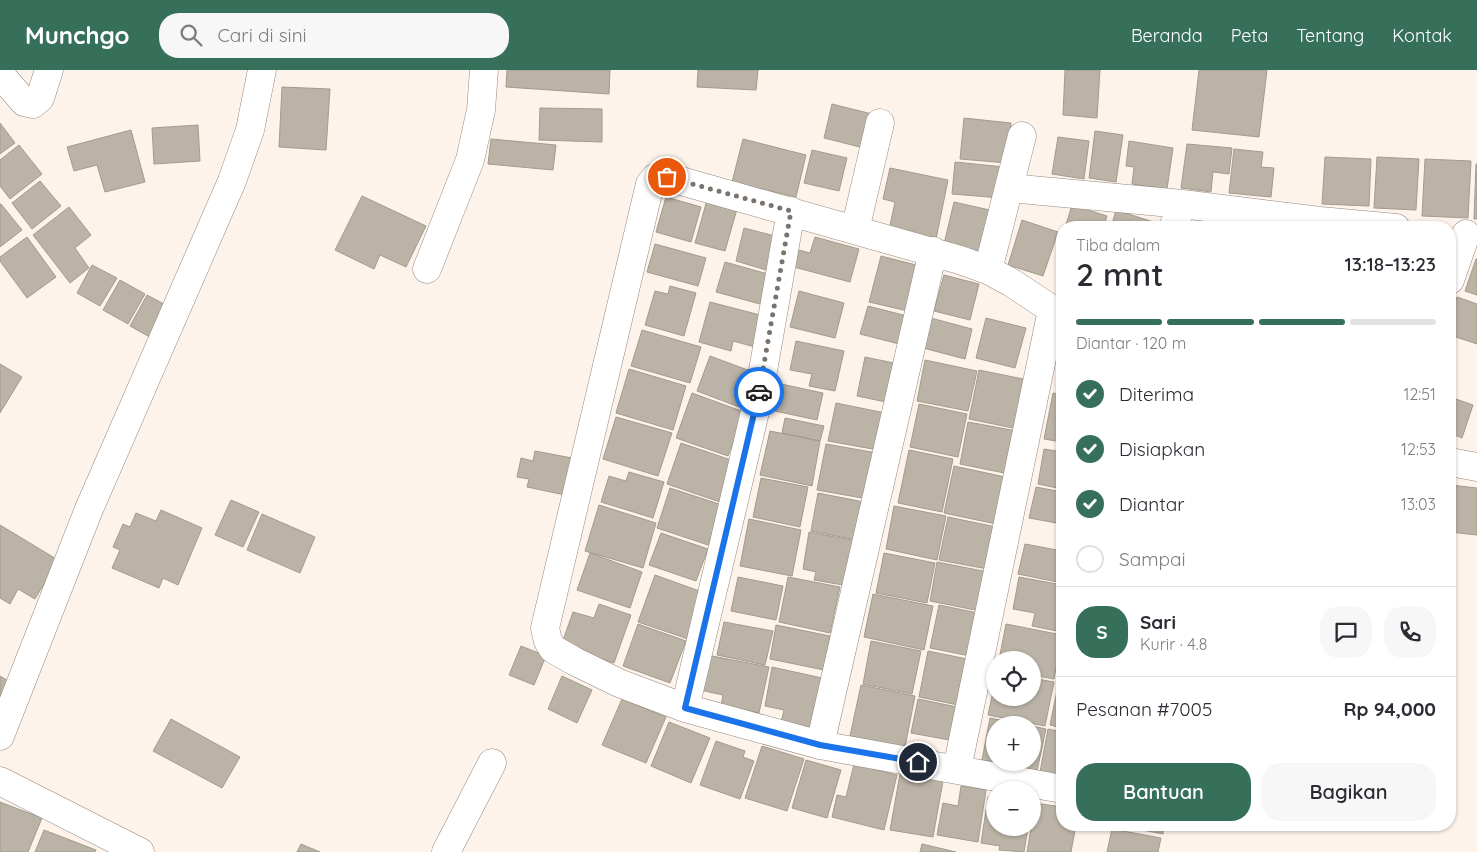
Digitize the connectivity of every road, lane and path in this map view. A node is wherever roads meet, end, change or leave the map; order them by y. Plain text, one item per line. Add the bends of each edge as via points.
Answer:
1 (49, 70) edge
2 (262, 70) edge
3 (484, 70) edge
4 (0, 74) edge
5 (880, 123) dead end
6 (1022, 136) dead end
7 (1009, 188) junction
8 (791, 211) junction
9 (1178, 216) edge
10 (1266, 221) edge
11 (855, 230) junction
12 (1464, 234) edge
13 (933, 252) junction
14 (1456, 260) edge
15 (426, 269) dead end
16 (988, 270) junction
17 (1056, 312) edge
18 (1056, 318) edge
19 (1456, 463) edge
20 (1477, 467) edge
21 (685, 708) junction
22 (0, 736) edge
23 (820, 745) junction
24 (492, 763) dead end
25 (957, 769) junction
26 (0, 781) edge
27 (1056, 788) edge
28 (140, 852) edge
29 (446, 852) edge

1 - 4 street via 40,98 33,104 24,102
2 - 22 street via 250,130 232,181 89,509
3 - 15 street via 481,110 470,160
5 - 11 street
6 - 7 street
7 - 9 street
7 - 16 street
8 - 11 street
8 - 21 street via 758,399
8 - 21 street via 667,177 659,176 652,180 547,617 546,635 554,649 619,683
9 - 10 street
11 - 13 street
12 - 14 street
13 - 16 street
13 - 23 street
16 - 17 street
18 - 25 street
19 - 20 street
21 - 23 street
23 - 25 street
24 - 29 street
25 - 27 street
26 - 28 street

